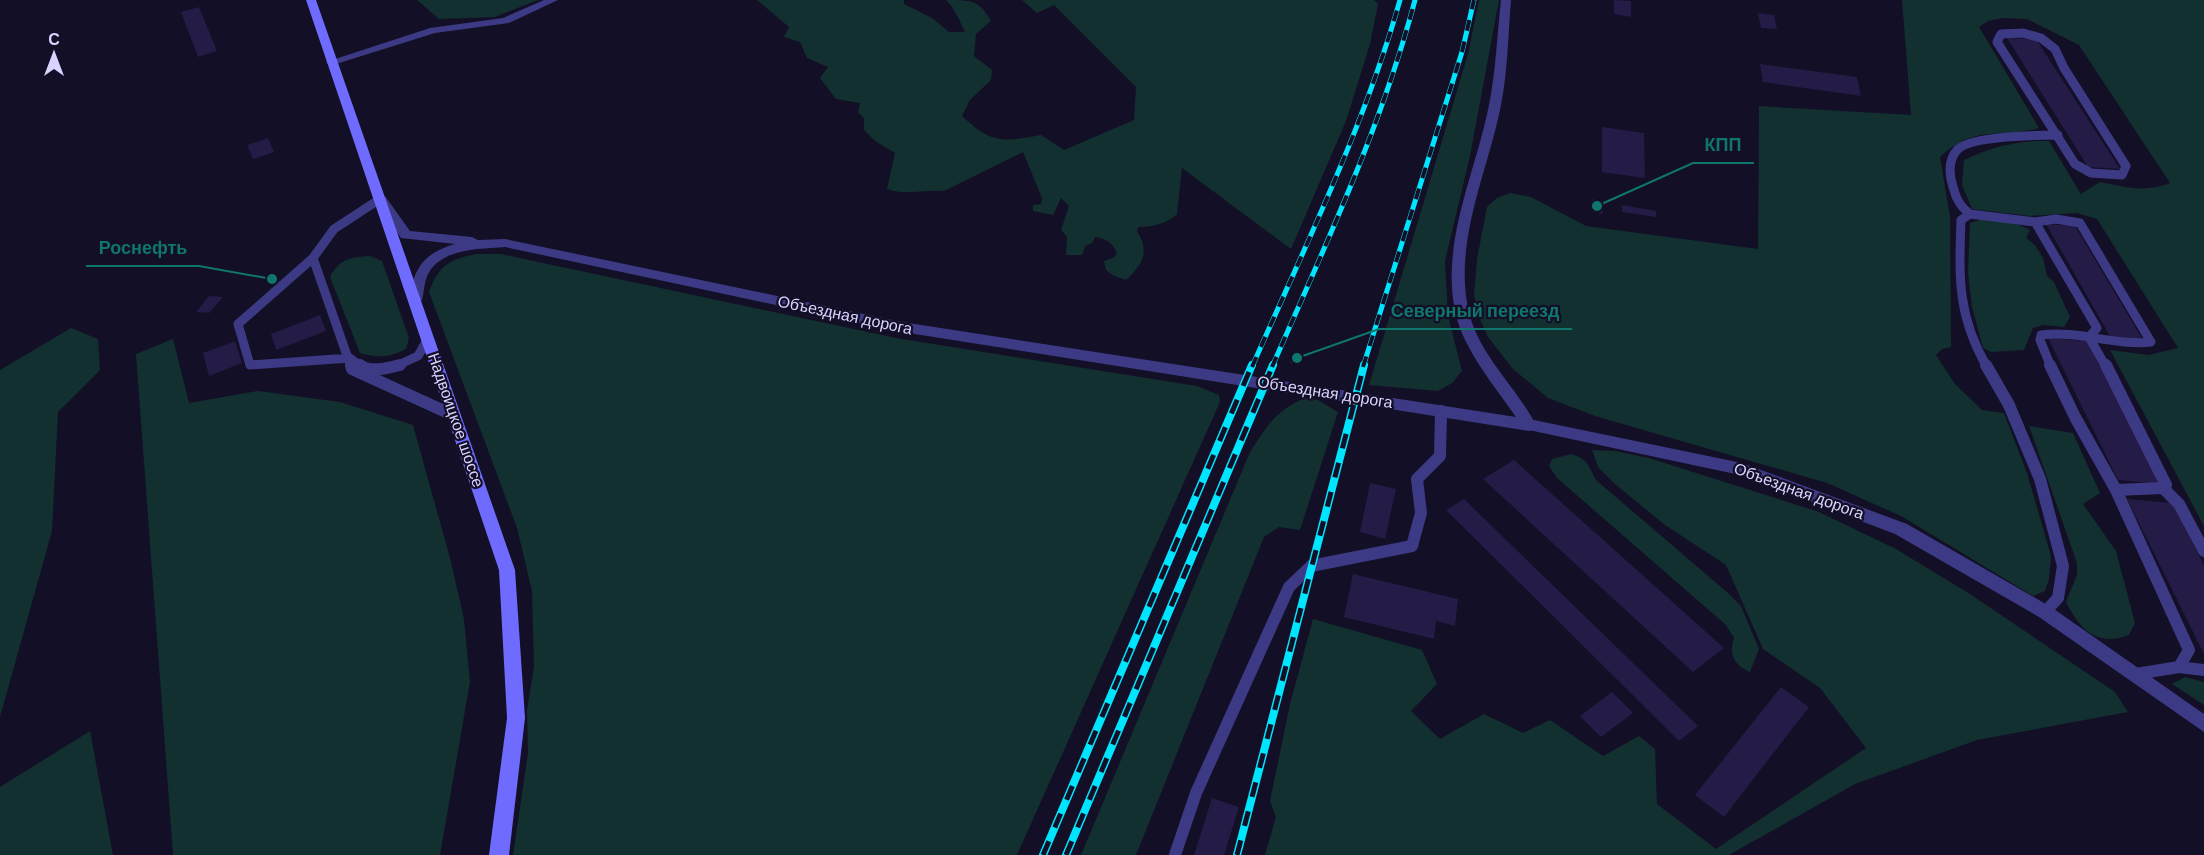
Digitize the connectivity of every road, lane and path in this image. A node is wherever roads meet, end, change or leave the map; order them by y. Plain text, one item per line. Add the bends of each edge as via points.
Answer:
1 (311, 0) edge
2 (553, 0) edge
3 (1506, 0) edge
4 (332, 62) junction
5 (2058, 135) junction
6 (380, 199) junction
7 (1970, 214) junction
8 (2035, 222) junction
9 (505, 243) junction
10 (313, 258) junction
11 (415, 300) junction
12 (2089, 337) junction
13 (428, 338) junction
14 (350, 358) junction
15 (1441, 411) junction
16 (455, 416) junction
17 (1529, 425) junction
18 (2163, 488) junction
19 (2116, 490) junction
20 (2204, 551) edge
21 (2045, 612) junction
22 (2179, 667) junction
23 (2204, 670) edge
24 (2136, 674) junction
25 (2204, 724) edge
26 (499, 855) edge
27 (1175, 855) edge

1 - 4 main road, Надвоицкое шоссе
2 - 4 street via 505,21 434,30
3 - 17 street via 1495,104 1467,219 1460,295 1471,335
4 - 6 main road, Надвоицкое шоссе
5 - 5 lane via 2076,164 2100,174 2122,175 2126,166 2064,68 2060,52 2034,34 2001,34 1997,42
5 - 7 lane via 2007,138 1960,148 1950,170 1959,206
6 - 9 street via 406,235
6 - 10 lane via 334,229
6 - 11 main road, Надвоицкое шоссе
7 - 8 lane
7 - 21 lane via 1961,220 1962,306 1975,346 2009,405 2040,479 2063,566 2058,598
8 - 12 lane via 2097,328
8 - 12 lane via 2056,219 2080,224 2151,342 2120,344
9 - 11 street, Объездная дорога via 463,246 435,256 420,276
9 - 15 street, Объездная дорога via 902,327
10 - 14 lane
10 - 14 lane via 238,324 250,366
11 - 13 main road, Надвоицкое шоссе
12 - 18 lane via 2138,426 2166,485
12 - 19 lane via 2048,333 2041,335 2040,340 2076,419
13 - 14 lane via 418,356 404,364 364,368
13 - 16 main road, Надвоицкое шоссе
14 - 16 lane via 352,369
15 - 17 street, Объездная дорога
15 - 27 lane via 1440,456 1417,479 1421,513 1412,546 1311,566 1289,587 1196,793
16 - 26 main road, Надвоицкое шоссе via 507,570 516,718
17 - 21 street, Объездная дорога via 1742,468 1901,529
18 - 19 lane
18 - 20 lane via 2179,504
19 - 22 lane via 2189,650
21 - 24 street, Объездная дорога
22 - 23 lane
22 - 24 lane
24 - 25 street, Объездная дорога

